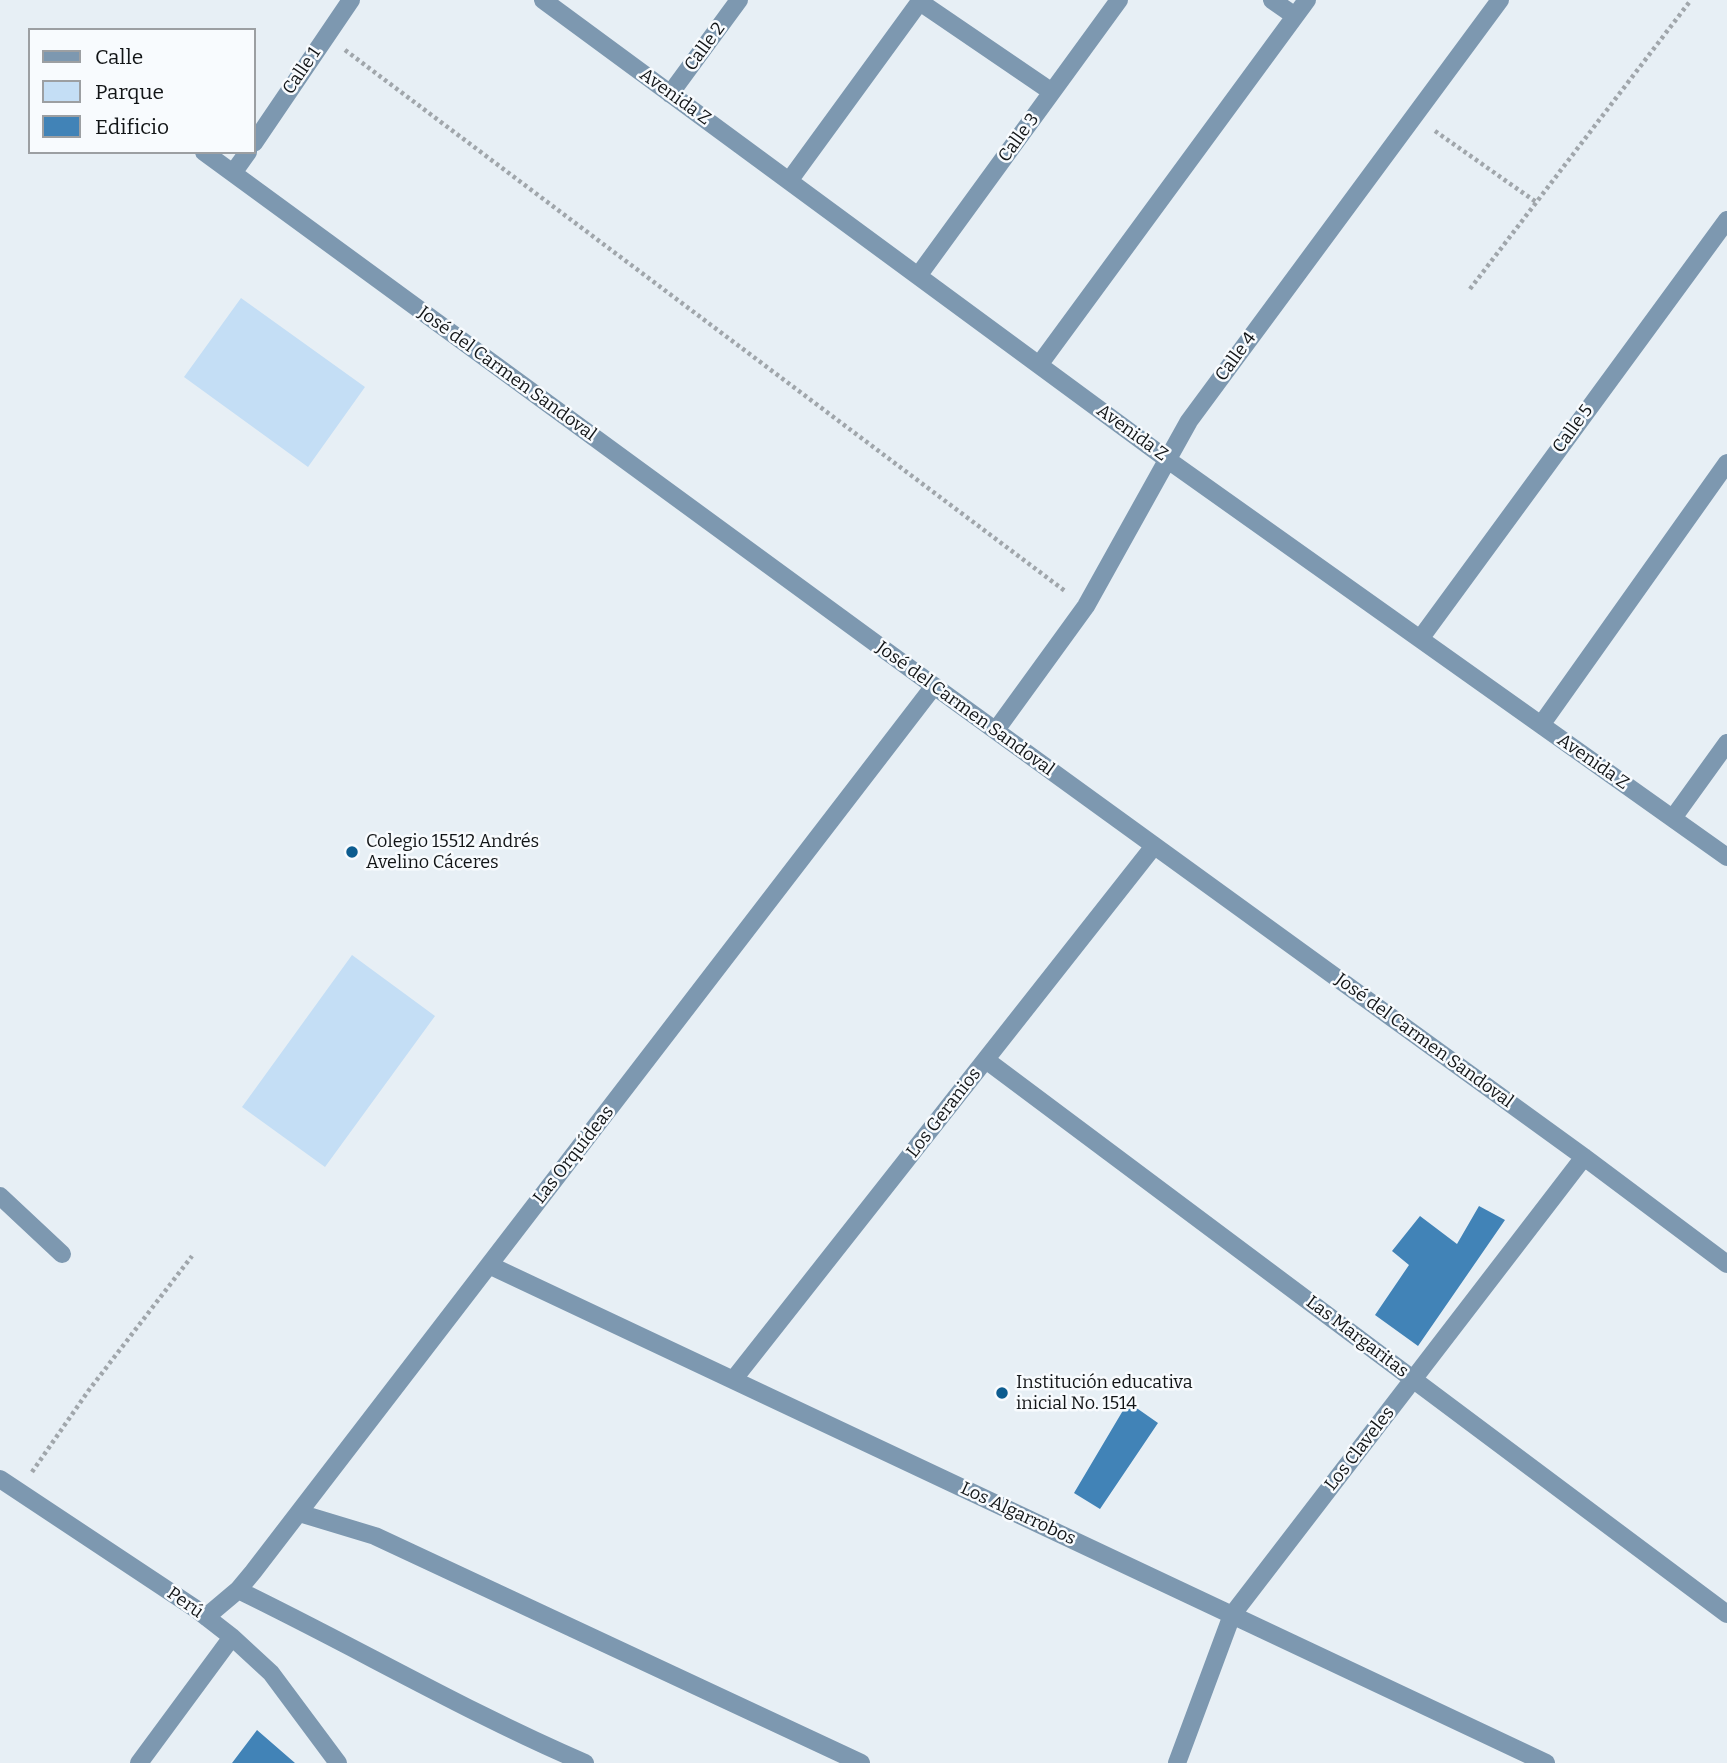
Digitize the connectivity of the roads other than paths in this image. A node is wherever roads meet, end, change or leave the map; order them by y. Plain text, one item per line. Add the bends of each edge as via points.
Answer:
1 (543, 0) edge
2 (739, 0) edge
3 (1119, 0) edge
4 (1272, 0) edge
5 (1307, 0) edge
6 (1500, 0) edge
7 (920, 1) edge
8 (341, 4) edge
9 (1295, 16) junction
10 (1052, 92) junction
11 (670, 94) junction
12 (256, 140) edge
13 (207, 154) edge
14 (246, 154) edge
15 (233, 173) junction
16 (789, 181) junction
17 (1727, 220) edge
18 (918, 276) junction
19 (1039, 365) junction
20 (1168, 460) junction
21 (1727, 463) edge
22 (1420, 639) junction
23 (934, 686) junction
24 (1541, 725) junction
25 (996, 730) junction
26 (1727, 743) edge
27 (1673, 818) junction
28 (1154, 846) junction
29 (1727, 857) edge
30 (986, 1060) junction
31 (1584, 1157) junction
32 (0, 1196) edge
33 (62, 1254) dead end
34 (1727, 1264) edge
35 (489, 1265) junction
36 (1413, 1379) junction
37 (733, 1380) junction
38 (6, 1487) edge
39 (299, 1513) junction
40 (238, 1590) junction
41 (1727, 1614) edge
42 (1233, 1615) junction
43 (206, 1616) junction
44 (232, 1637) junction
45 (139, 1763) edge
46 (338, 1763) edge
47 (585, 1763) edge
48 (861, 1763) edge
49 (1177, 1763) edge
50 (1546, 1763) edge

1 - 11 street, Avenida Z
2 - 11 street, Calle 2
3 - 10 street, Calle 3
4 - 9 street
5 - 9 street
6 - 20 street, Calle 4 via 1189,421
7 - 10 street
7 - 16 street
8 - 12 street, Calle 1 via 326,36
9 - 19 street
10 - 18 street, Calle 3
11 - 16 street, Avenida Z
13 - 15 street, José del Carmen Sandoval
14 - 15 street
15 - 23 street, José del Carmen Sandoval
16 - 18 street, Avenida Z
17 - 22 street, Calle 5
18 - 19 street, Avenida Z
19 - 20 street, Avenida Z
20 - 22 street, Avenida Z
20 - 25 street, Calle 4 via 1086,606
21 - 24 street
22 - 24 street, Avenida Z
23 - 25 street, José del Carmen Sandoval
23 - 35 street, Las Orquídeas
24 - 27 street, Avenida Z
25 - 28 street, José del Carmen Sandoval
26 - 27 street
27 - 29 street, Avenida Z
28 - 30 street, Los Geranios
28 - 31 street, José del Carmen Sandoval
30 - 36 street, Las Margaritas
30 - 37 street, Los Geranios
31 - 34 street, José del Carmen Sandoval
31 - 36 street, Los Claveles
32 - 33 street
35 - 37 street, Los Algarrobos
35 - 39 street, Las Orquídeas
36 - 41 street, Las Margaritas
36 - 42 street, Los Claveles
37 - 42 street, Los Algarrobos
38 - 43 street, Perú
39 - 40 street, Las Orquídeas
39 - 48 street via 375,1536
40 - 43 street, Las Orquídeas
40 - 47 street
42 - 49 street, Los Claveles
42 - 50 street, Los Algarrobos
43 - 44 street, Perú
44 - 45 street
44 - 46 street, Perú via 271,1673

